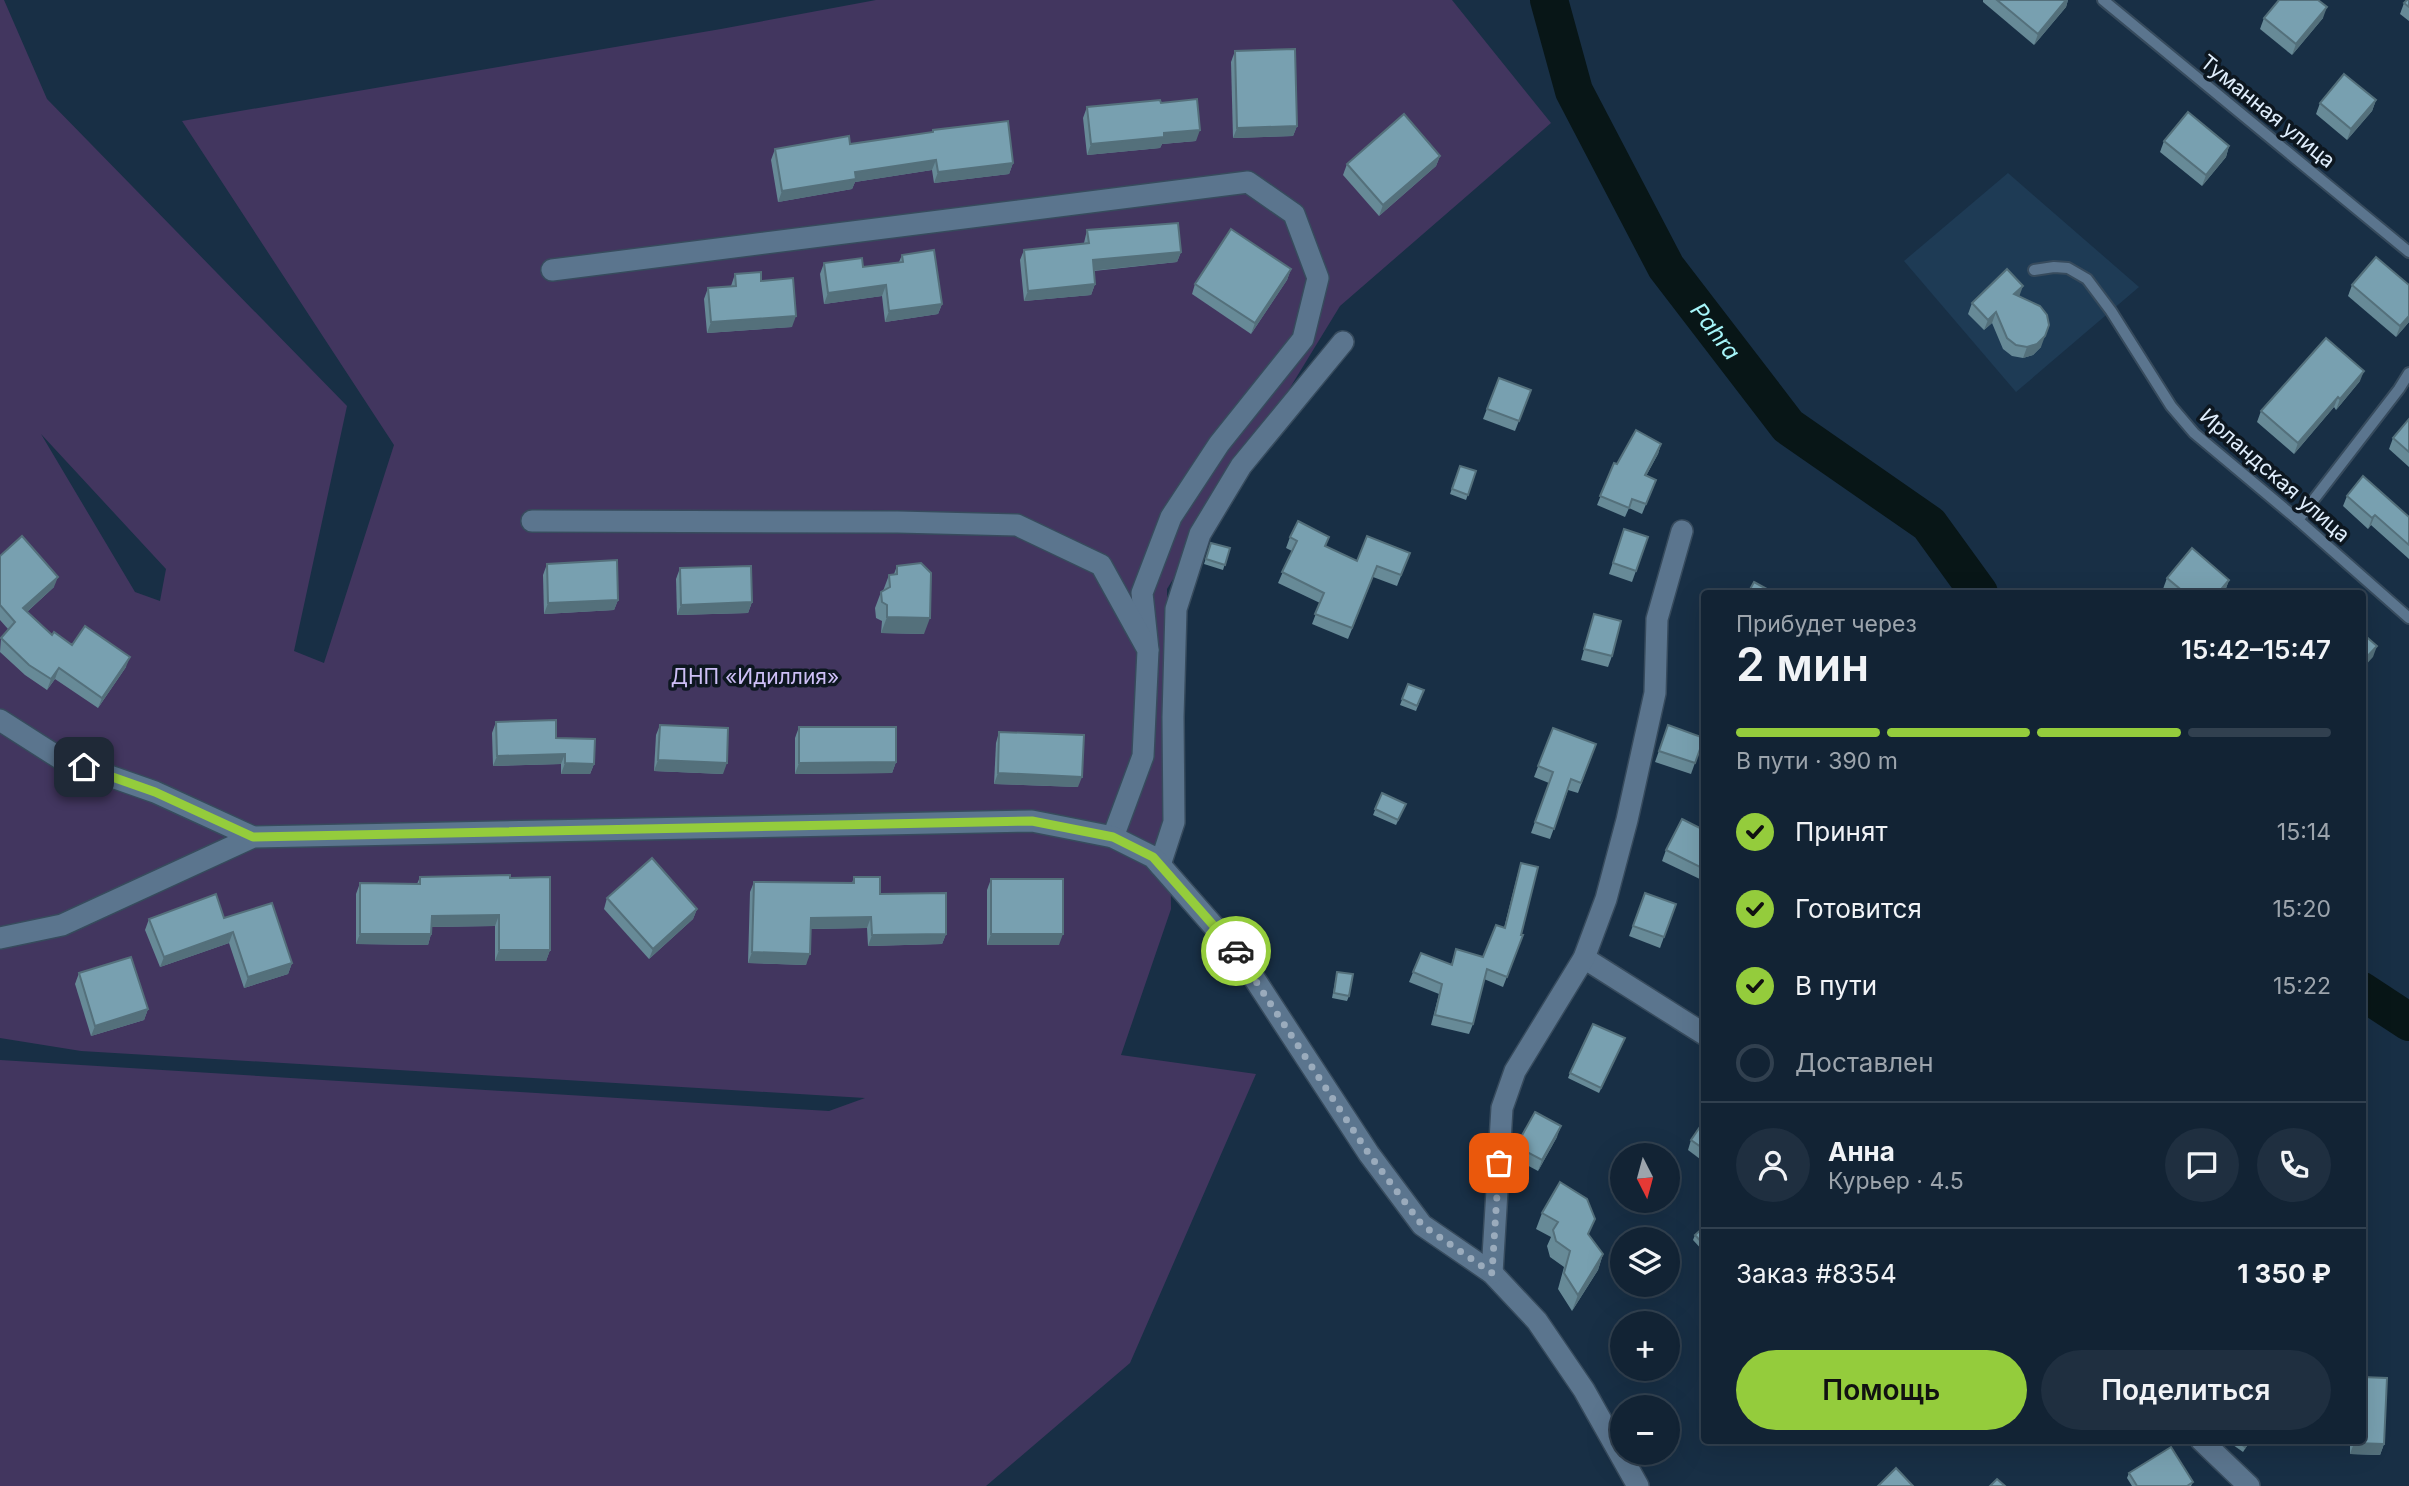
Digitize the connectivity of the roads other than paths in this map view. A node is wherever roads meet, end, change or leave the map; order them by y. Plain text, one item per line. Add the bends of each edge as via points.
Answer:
1 (2103, 0) edge
2 (2409, 252) edge
3 (552, 270) dead end
4 (2034, 270) dead end
5 (1343, 342) dead end
6 (2409, 373) edge
7 (2399, 389) junction
8 (2409, 397) edge
9 (2298, 520) junction
10 (532, 521) dead end
11 (1682, 531) dead end
12 (2409, 618) edge
13 (1148, 649) junction
14 (0, 720) edge
15 (253, 837) junction
16 (1113, 837) junction
17 (1160, 866) junction
18 (0, 938) edge
19 (1584, 958) junction
20 (1701, 1032) edge
21 (1492, 1273) junction
22 (2205, 1444) edge
23 (1637, 1486) edge
24 (2249, 1486) edge

1 - 2 lane, Туманная улица
3 - 13 street via 1248,182 1294,214 1318,278 1303,339 1219,444 1171,517 1142,593
4 - 9 lane, Ирландская улица via 2068,268 2096,288 2183,422
5 - 17 street via 1241,466 1200,534 1176,609 1174,822
6 - 7 lane
7 - 8 lane
7 - 9 lane
9 - 12 lane, Ирландская улица
10 - 13 street via 1017,525 1101,565
11 - 19 street via 1657,619 1655,693 1628,820
13 - 16 street via 1143,757
14 - 15 street via 61,759 155,792
15 - 16 street via 1032,821
15 - 18 street via 62,925
16 - 17 street via 1153,857
17 - 21 street via 1240,955 1369,1154 1422,1225
19 - 20 street
19 - 21 street via 1515,1071 1502,1108
21 - 23 street via 1537,1321 1571,1370
22 - 24 street

